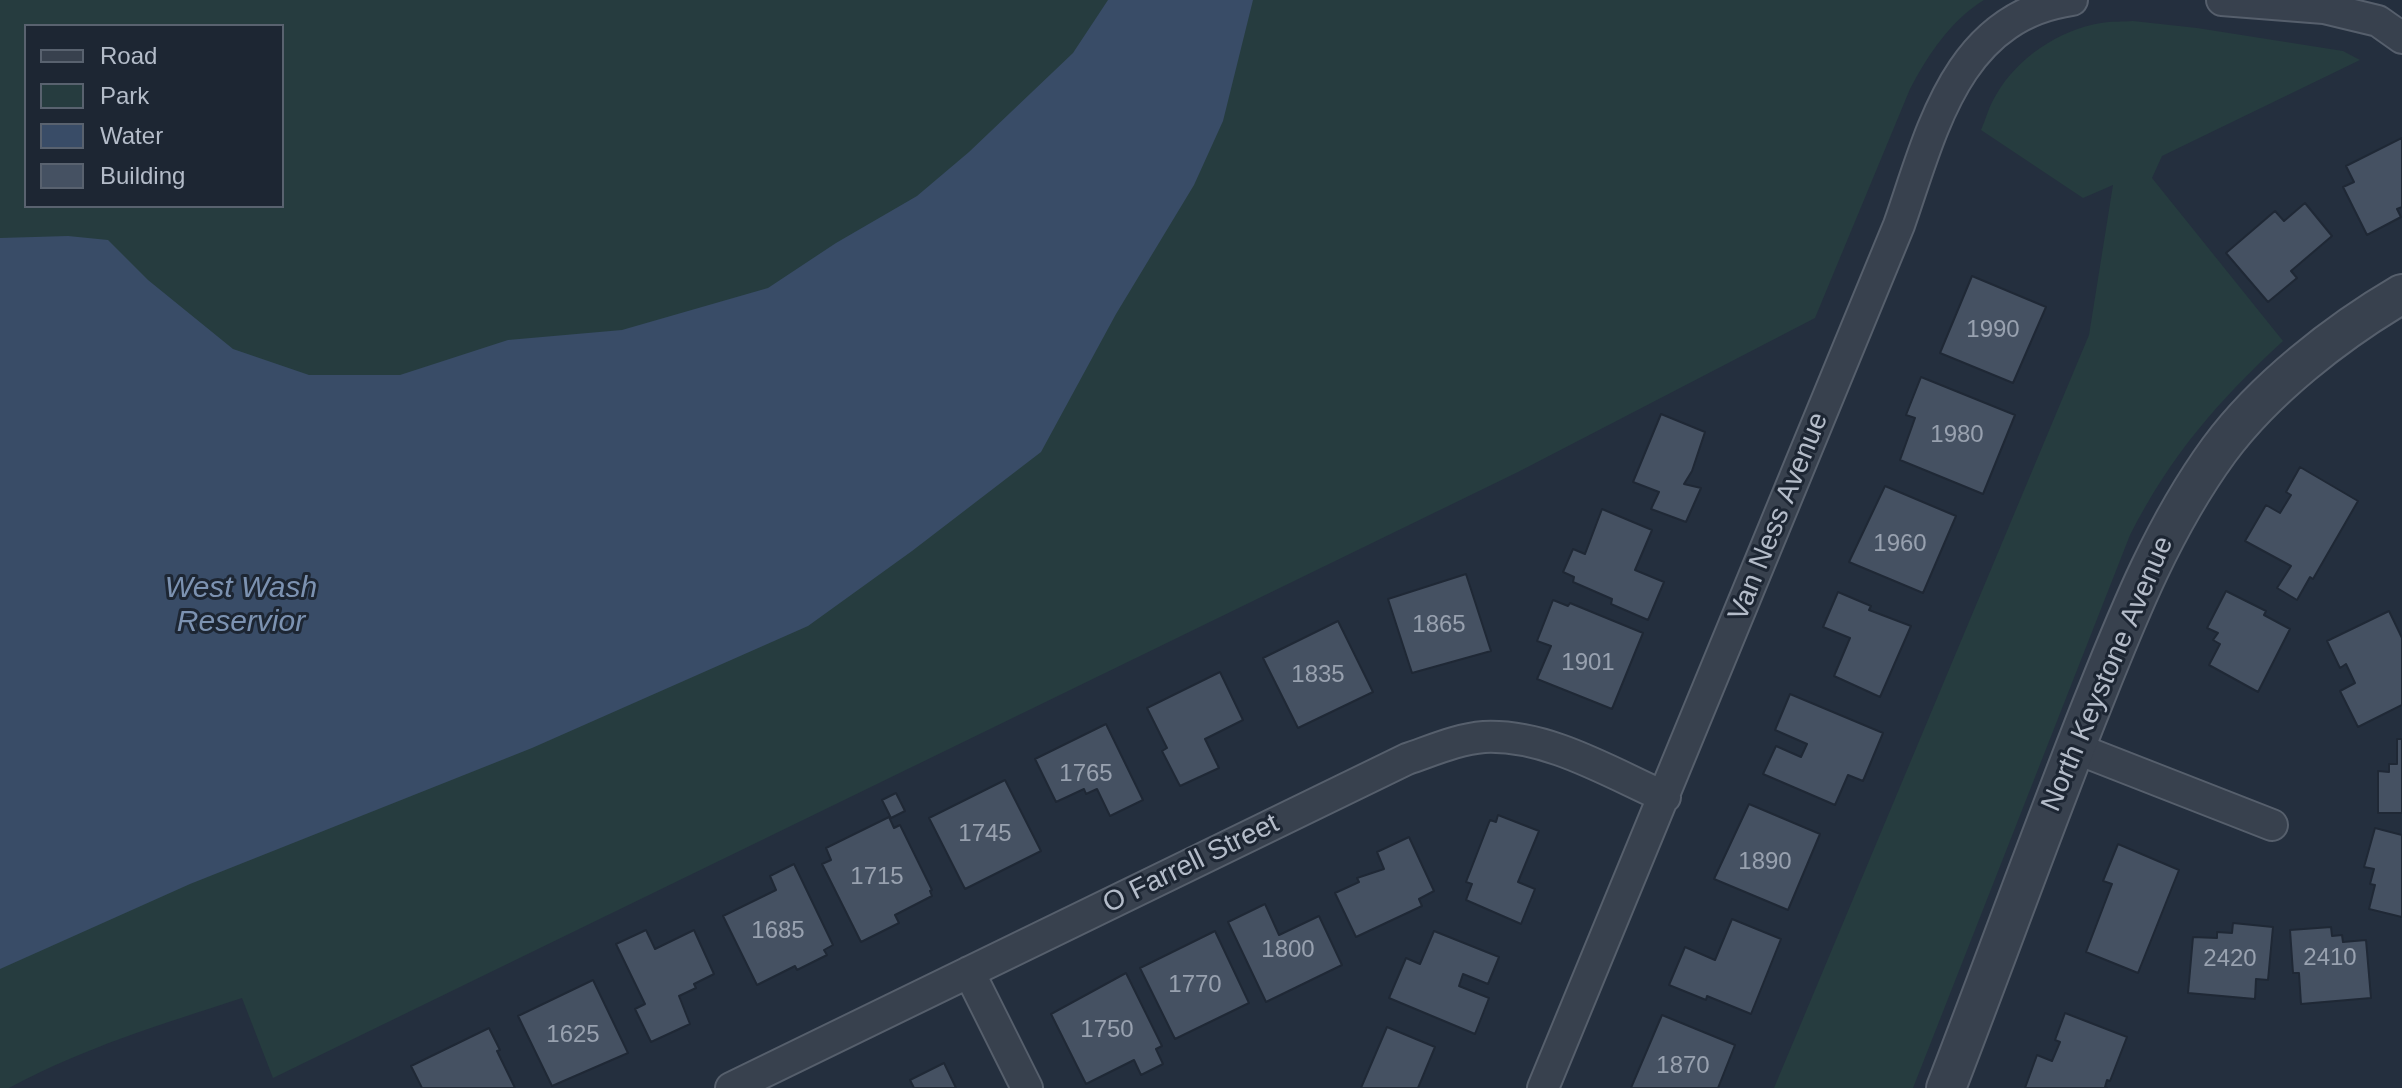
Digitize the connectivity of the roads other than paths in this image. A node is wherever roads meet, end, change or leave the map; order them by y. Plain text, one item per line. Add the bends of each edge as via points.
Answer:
1 (2072, 0) edge
2 (2222, 0) edge
3 (2402, 38) edge
4 (2402, 294) edge
5 (2075, 748) junction
6 (1665, 797) junction
7 (2272, 825) dead end
8 (969, 972) junction
9 (731, 1088) edge
10 (1027, 1088) edge
11 (1543, 1088) edge
12 (1946, 1088) edge

1 - 6 street, Van Ness Avenue via 2051,3 2009,22 1986,39 1951,87
2 - 3 street via 2324,8 2378,21
4 - 5 street, North Keystone Avenue via 2294,373 2218,451 2159,546
5 - 7 street
5 - 12 street, North Keystone Avenue
6 - 8 street, O Farrell Street via 1517,738 1482,737 1445,746 1407,759
6 - 11 street, Van Ness Avenue
8 - 9 street, O Farrell Street
8 - 10 street

